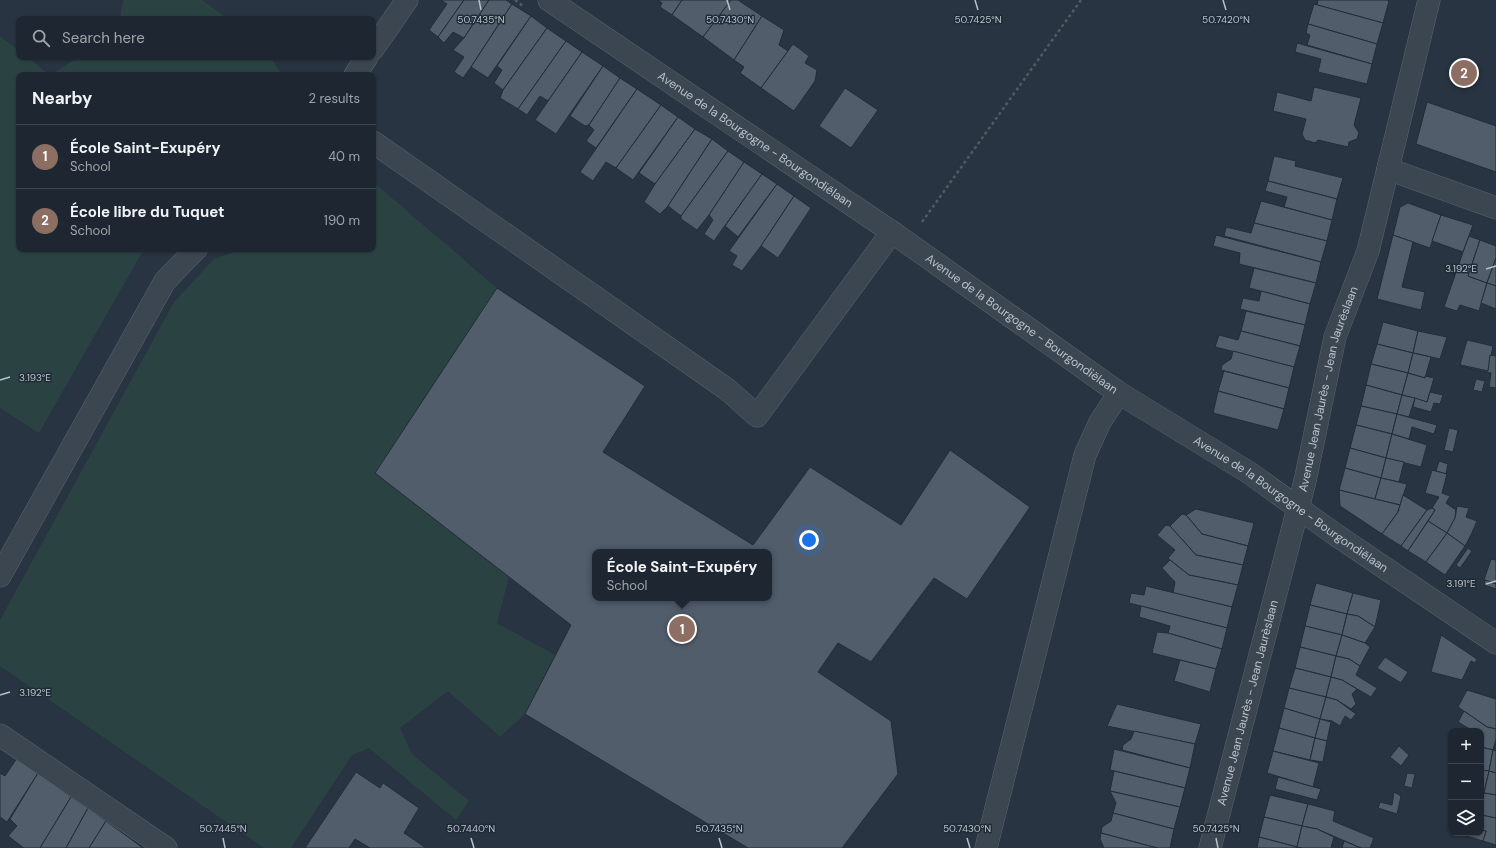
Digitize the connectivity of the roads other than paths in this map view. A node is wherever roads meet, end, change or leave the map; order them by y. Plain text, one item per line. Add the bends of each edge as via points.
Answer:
1 (407, 0) edge
2 (549, 0) edge
3 (1429, 0) edge
4 (376, 45) edge
5 (365, 60) edge
6 (357, 72) edge
7 (376, 144) edge
8 (1388, 169) junction
9 (1496, 208) edge
10 (892, 232) junction
11 (193, 252) edge
12 (1119, 394) junction
13 (1297, 508) junction
14 (0, 576) edge
15 (1496, 643) edge
16 (0, 735) edge
17 (166, 848) edge
18 (986, 848) edge
19 (1210, 848) edge

1 - 4 street
2 - 10 street, Avenue de la Bourgogne - Bourgondiëlaan
3 - 8 street, Avenue Jean Jaurès - Jean Jaurèslaan
5 - 6 street
7 - 10 street via 728,390 757,416
8 - 9 street
8 - 13 street, Avenue Jean Jaurès - Jean Jaurèslaan via 1368,251 1335,337
10 - 12 street, Avenue de la Bourgogne - Bourgondiëlaan
11 - 14 street via 165,281
12 - 13 street, Avenue de la Bourgogne - Bourgondiëlaan via 1248,472
12 - 18 street via 1100,422 1085,455
13 - 15 street, Avenue de la Bourgogne - Bourgondiëlaan
13 - 19 street, Avenue Jean Jaurès - Jean Jaurèslaan
16 - 17 street

